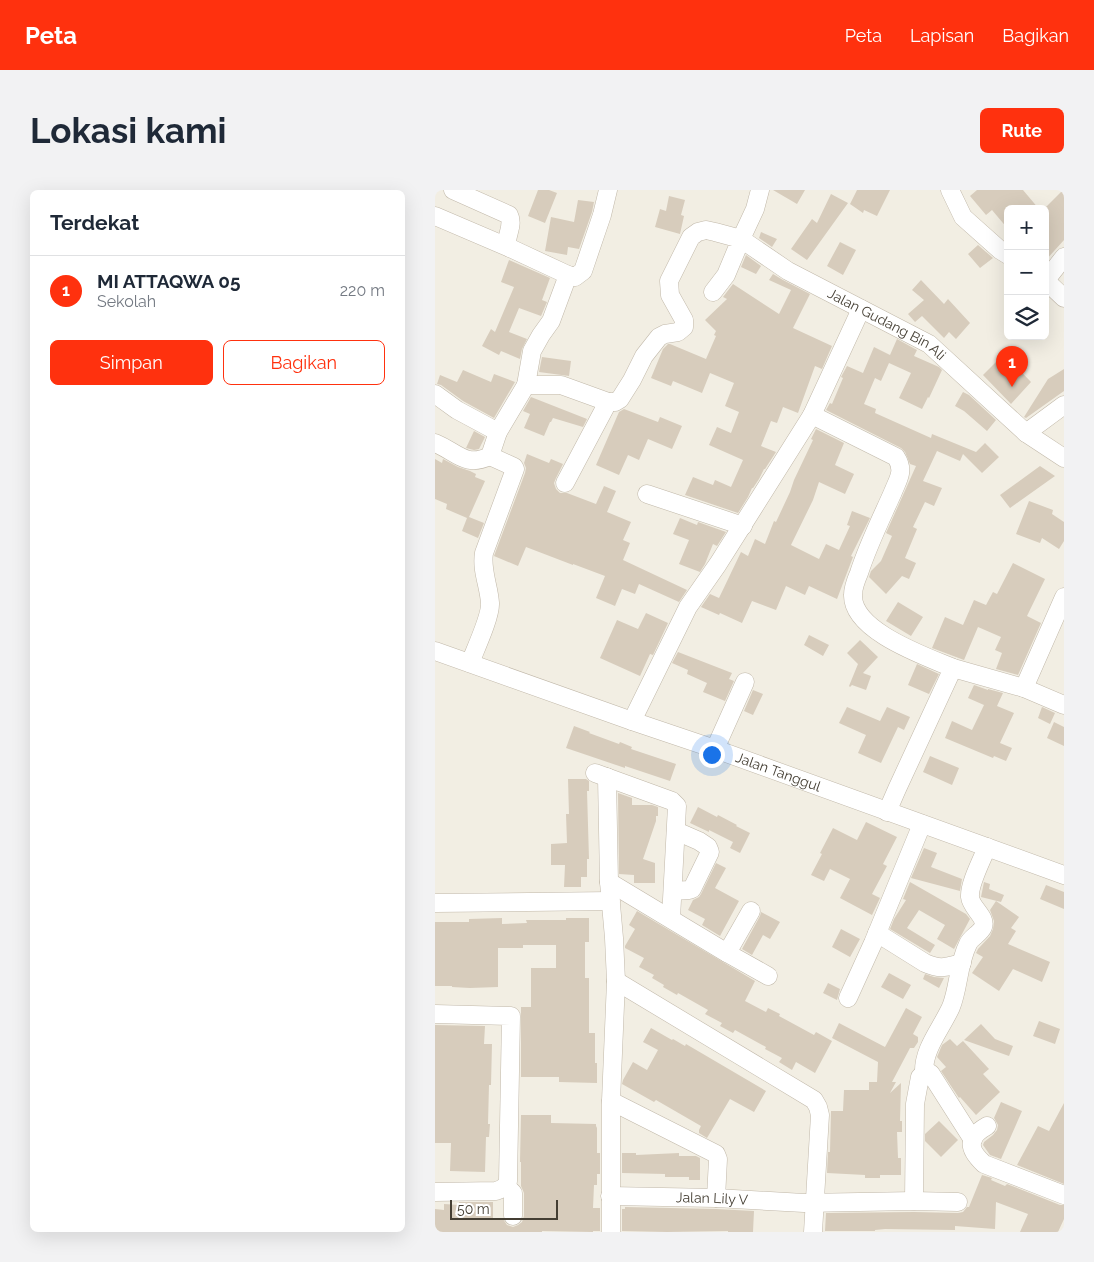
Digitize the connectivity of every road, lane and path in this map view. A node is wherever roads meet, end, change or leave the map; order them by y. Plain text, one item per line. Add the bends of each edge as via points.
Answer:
1 (453, 190) edge
2 (608, 190) edge
3 (760, 190) edge
4 (950, 190) edge
5 (435, 216) edge
6 (741, 239) junction
7 (510, 248) junction
8 (1004, 252) edge
9 (1064, 257) edge
10 (569, 275) junction
11 (1049, 276) edge
12 (1049, 283) edge
13 (713, 292) dead end
14 (1064, 298) edge
15 (861, 309) junction
16 (526, 385) junction
17 (435, 394) edge
18 (608, 402) junction
19 (1064, 405) edge
20 (811, 415) junction
21 (499, 432) junction
22 (1026, 433) junction
23 (435, 443) edge
24 (490, 456) junction
25 (1064, 458) edge
26 (565, 483) dead end
27 (647, 494) dead end
28 (743, 526) junction
29 (1064, 597) edge
30 (435, 651) edge
31 (470, 663) junction
32 (953, 668) junction
33 (745, 682) dead end
34 (1024, 688) junction
35 (1064, 705) edge
36 (631, 721) junction
37 (715, 749) junction
38 (891, 804) junction
39 (922, 824) junction
40 (676, 831) junction
41 (987, 847) junction
42 (1064, 875) edge
43 (609, 882) junction
44 (673, 891) junction
45 (611, 901) junction
46 (435, 902) edge
47 (751, 911) dead end
48 (671, 918) junction
49 (877, 933) junction
50 (727, 952) junction
51 (962, 963) junction
52 (768, 976) dead end
53 (616, 982) junction
54 (848, 998) dead end
55 (435, 1014) edge
56 (923, 1073) junction
57 (611, 1100) junction
58 (987, 1126) dead end
59 (973, 1140) junction
60 (506, 1186) junction
61 (435, 1192) edge
62 (1064, 1194) edge
63 (611, 1196) junction
64 (717, 1198) junction
65 (914, 1201) junction
66 (958, 1202) dead end
67 (815, 1203) junction
68 (513, 1216) dead end
69 (611, 1232) edge
70 (813, 1232) edge

1 - 7 street via 509,215 511,224 507,245
2 - 10 street via 583,271 575,276
3 - 6 street
4 - 8 street via 963,217
5 - 7 street
6 - 13 street via 726,275
6 - 15 street, Jalan Gudang Bin Ali via 789,271
6 - 18 street, Jalan Gudang Bin Ali via 706,230 691,237 669,282 670,295 684,320 684,327 659,337 644,356 620,399
7 - 10 street
9 - 11 street
10 - 16 street via 551,321 532,351
12 - 14 street
15 - 20 street
15 - 22 street, Jalan Gudang Bin Ali via 929,344
16 - 18 street via 561,385
16 - 21 street
17 - 21 street via 457,410
18 - 26 street
19 - 22 street
20 - 28 street
20 - 32 street via 896,457 901,465 899,477 853,587 857,611 868,624 901,646
21 - 24 street
22 - 25 street, Jalan Gudang Bin Ali
23 - 24 street via 472,462
24 - 31 street via 515,469 484,553 490,605
27 - 28 street
28 - 36 street via 688,607
29 - 34 street
30 - 31 street, Jalan Tanggul
31 - 36 street, Jalan Tanggul
32 - 34 street
32 - 38 street
33 - 37 street
34 - 35 street
36 - 37 street, Jalan Tanggul
37 - 38 street, Jalan Tanggul
38 - 39 street, Jalan Tanggul
39 - 41 street, Jalan Tanggul
39 - 49 street
40 - 43 street via 678,810 672,802 601,775
40 - 44 street
40 - 44 street via 708,847 710,852 691,889
41 - 42 street, Jalan Tanggul
41 - 51 street via 970,899 983,918 983,927 968,944
43 - 45 street
43 - 48 street
44 - 48 street
45 - 46 street
45 - 53 street
47 - 50 street
48 - 50 street
49 - 51 street via 933,967
49 - 54 street
50 - 52 street
51 - 56 street via 955,995 930,1046
53 - 57 street
53 - 67 street via 814,1100 820,1115
55 - 60 street via 511,1016
56 - 59 street via 931,1074
56 - 65 street via 915,1104
57 - 63 street
57 - 64 street via 716,1154
58 - 59 street
59 - 62 street via 974,1154 984,1164
60 - 61 street via 495,1191
60 - 68 street via 513,1194
63 - 64 street, Jalan Lily V
63 - 69 street
64 - 67 street, Jalan Lily V
65 - 66 street, Jalan Lily V
65 - 67 street, Jalan Lily V
67 - 70 street

